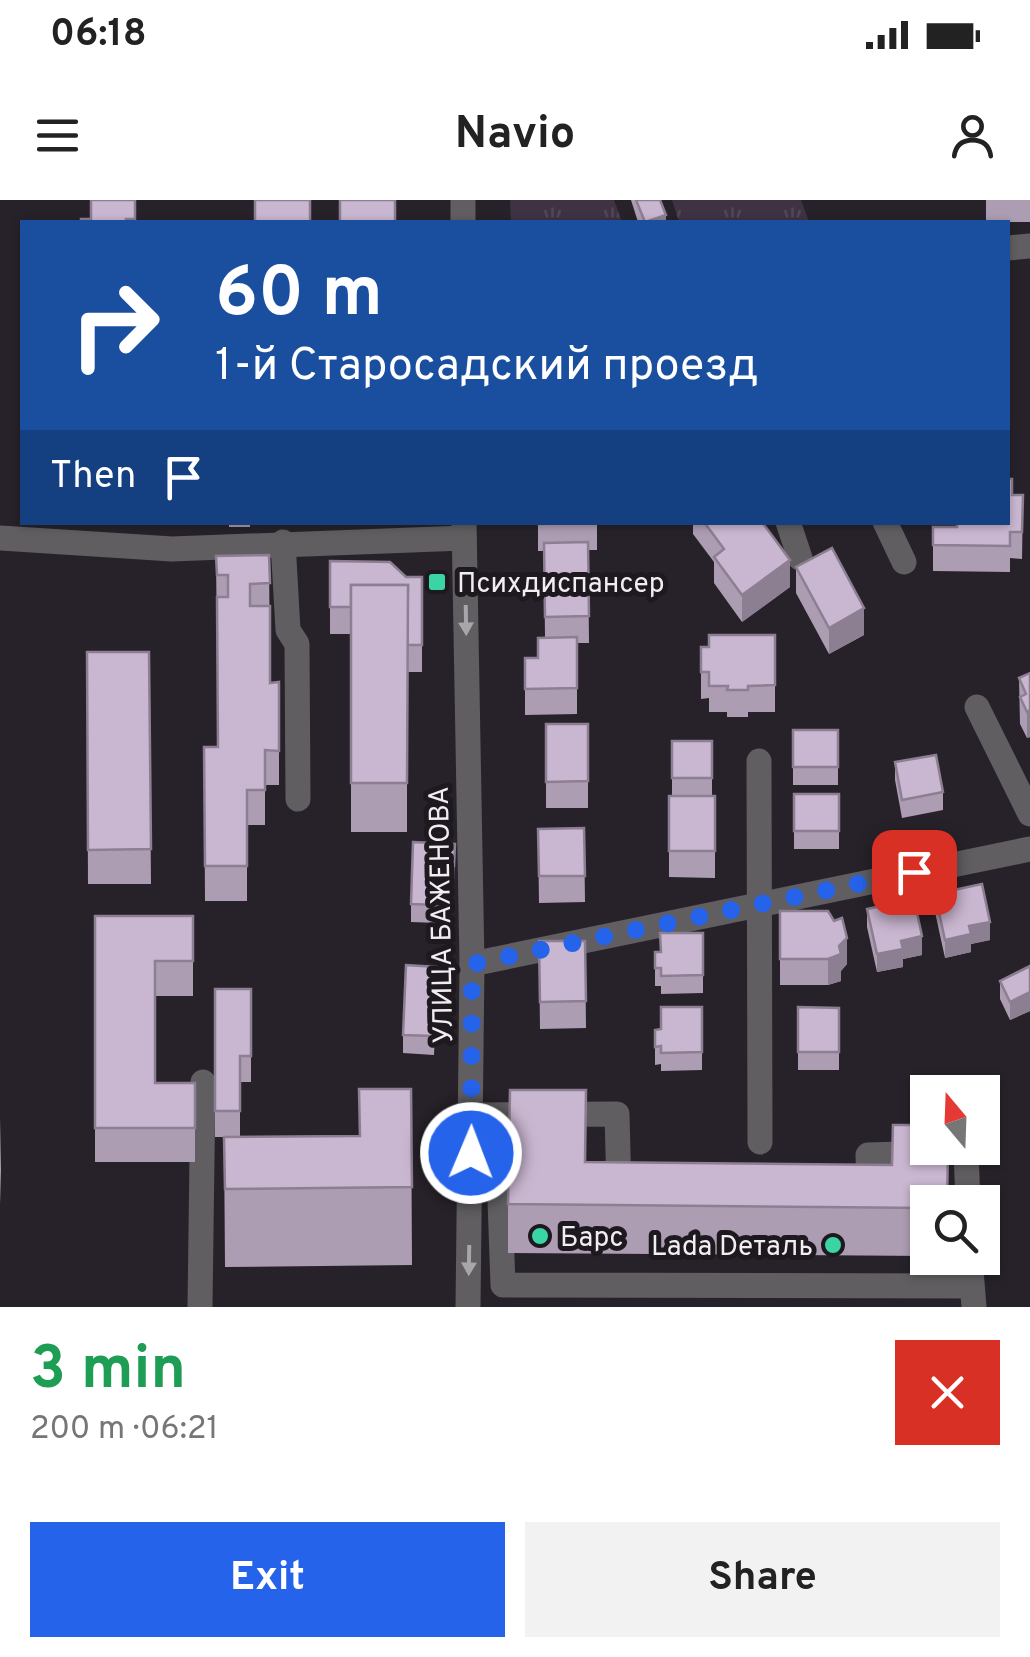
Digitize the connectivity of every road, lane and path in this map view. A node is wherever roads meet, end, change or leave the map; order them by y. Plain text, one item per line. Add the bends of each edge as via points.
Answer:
1 (789, 525) edge
2 (886, 525) edge
3 (464, 530) edge
4 (0, 538) edge
5 (284, 542) junction
6 (800, 558) dead end
7 (904, 562) dead end
8 (977, 707) dead end
9 (759, 760) dead end
10 (298, 799) dead end
11 (1030, 814) edge
12 (1030, 849) edge
13 (759, 904) junction
14 (472, 964) junction
15 (204, 1082) dead end
16 (484, 1115) junction
17 (760, 1142) dead end
18 (967, 1185) edge
19 (830, 1190) edge
20 (658, 1193) edge
21 (972, 1296) edge
22 (200, 1307) edge
23 (468, 1307) edge

1 - 6 street
2 - 7 street
3 - 5 street
3 -> 14 street, УЛИЦА БАЖЕНОВА
4 - 5 street via 172,549
5 - 10 street via 288,630 296,644
8 - 11 street
9 - 13 street
12 - 13 street
13 - 14 street
13 - 17 street
14 - 16 street, УЛИЦА БАЖЕНОВА
15 - 22 street via 211,1194
16 - 20 street via 618,1114 619,1193
16 - 21 street via 503,1285
16 -> 23 street, УЛИЦА БАЖЕНОВА
18 - 19 street via 966,1152 868,1155 869,1190

